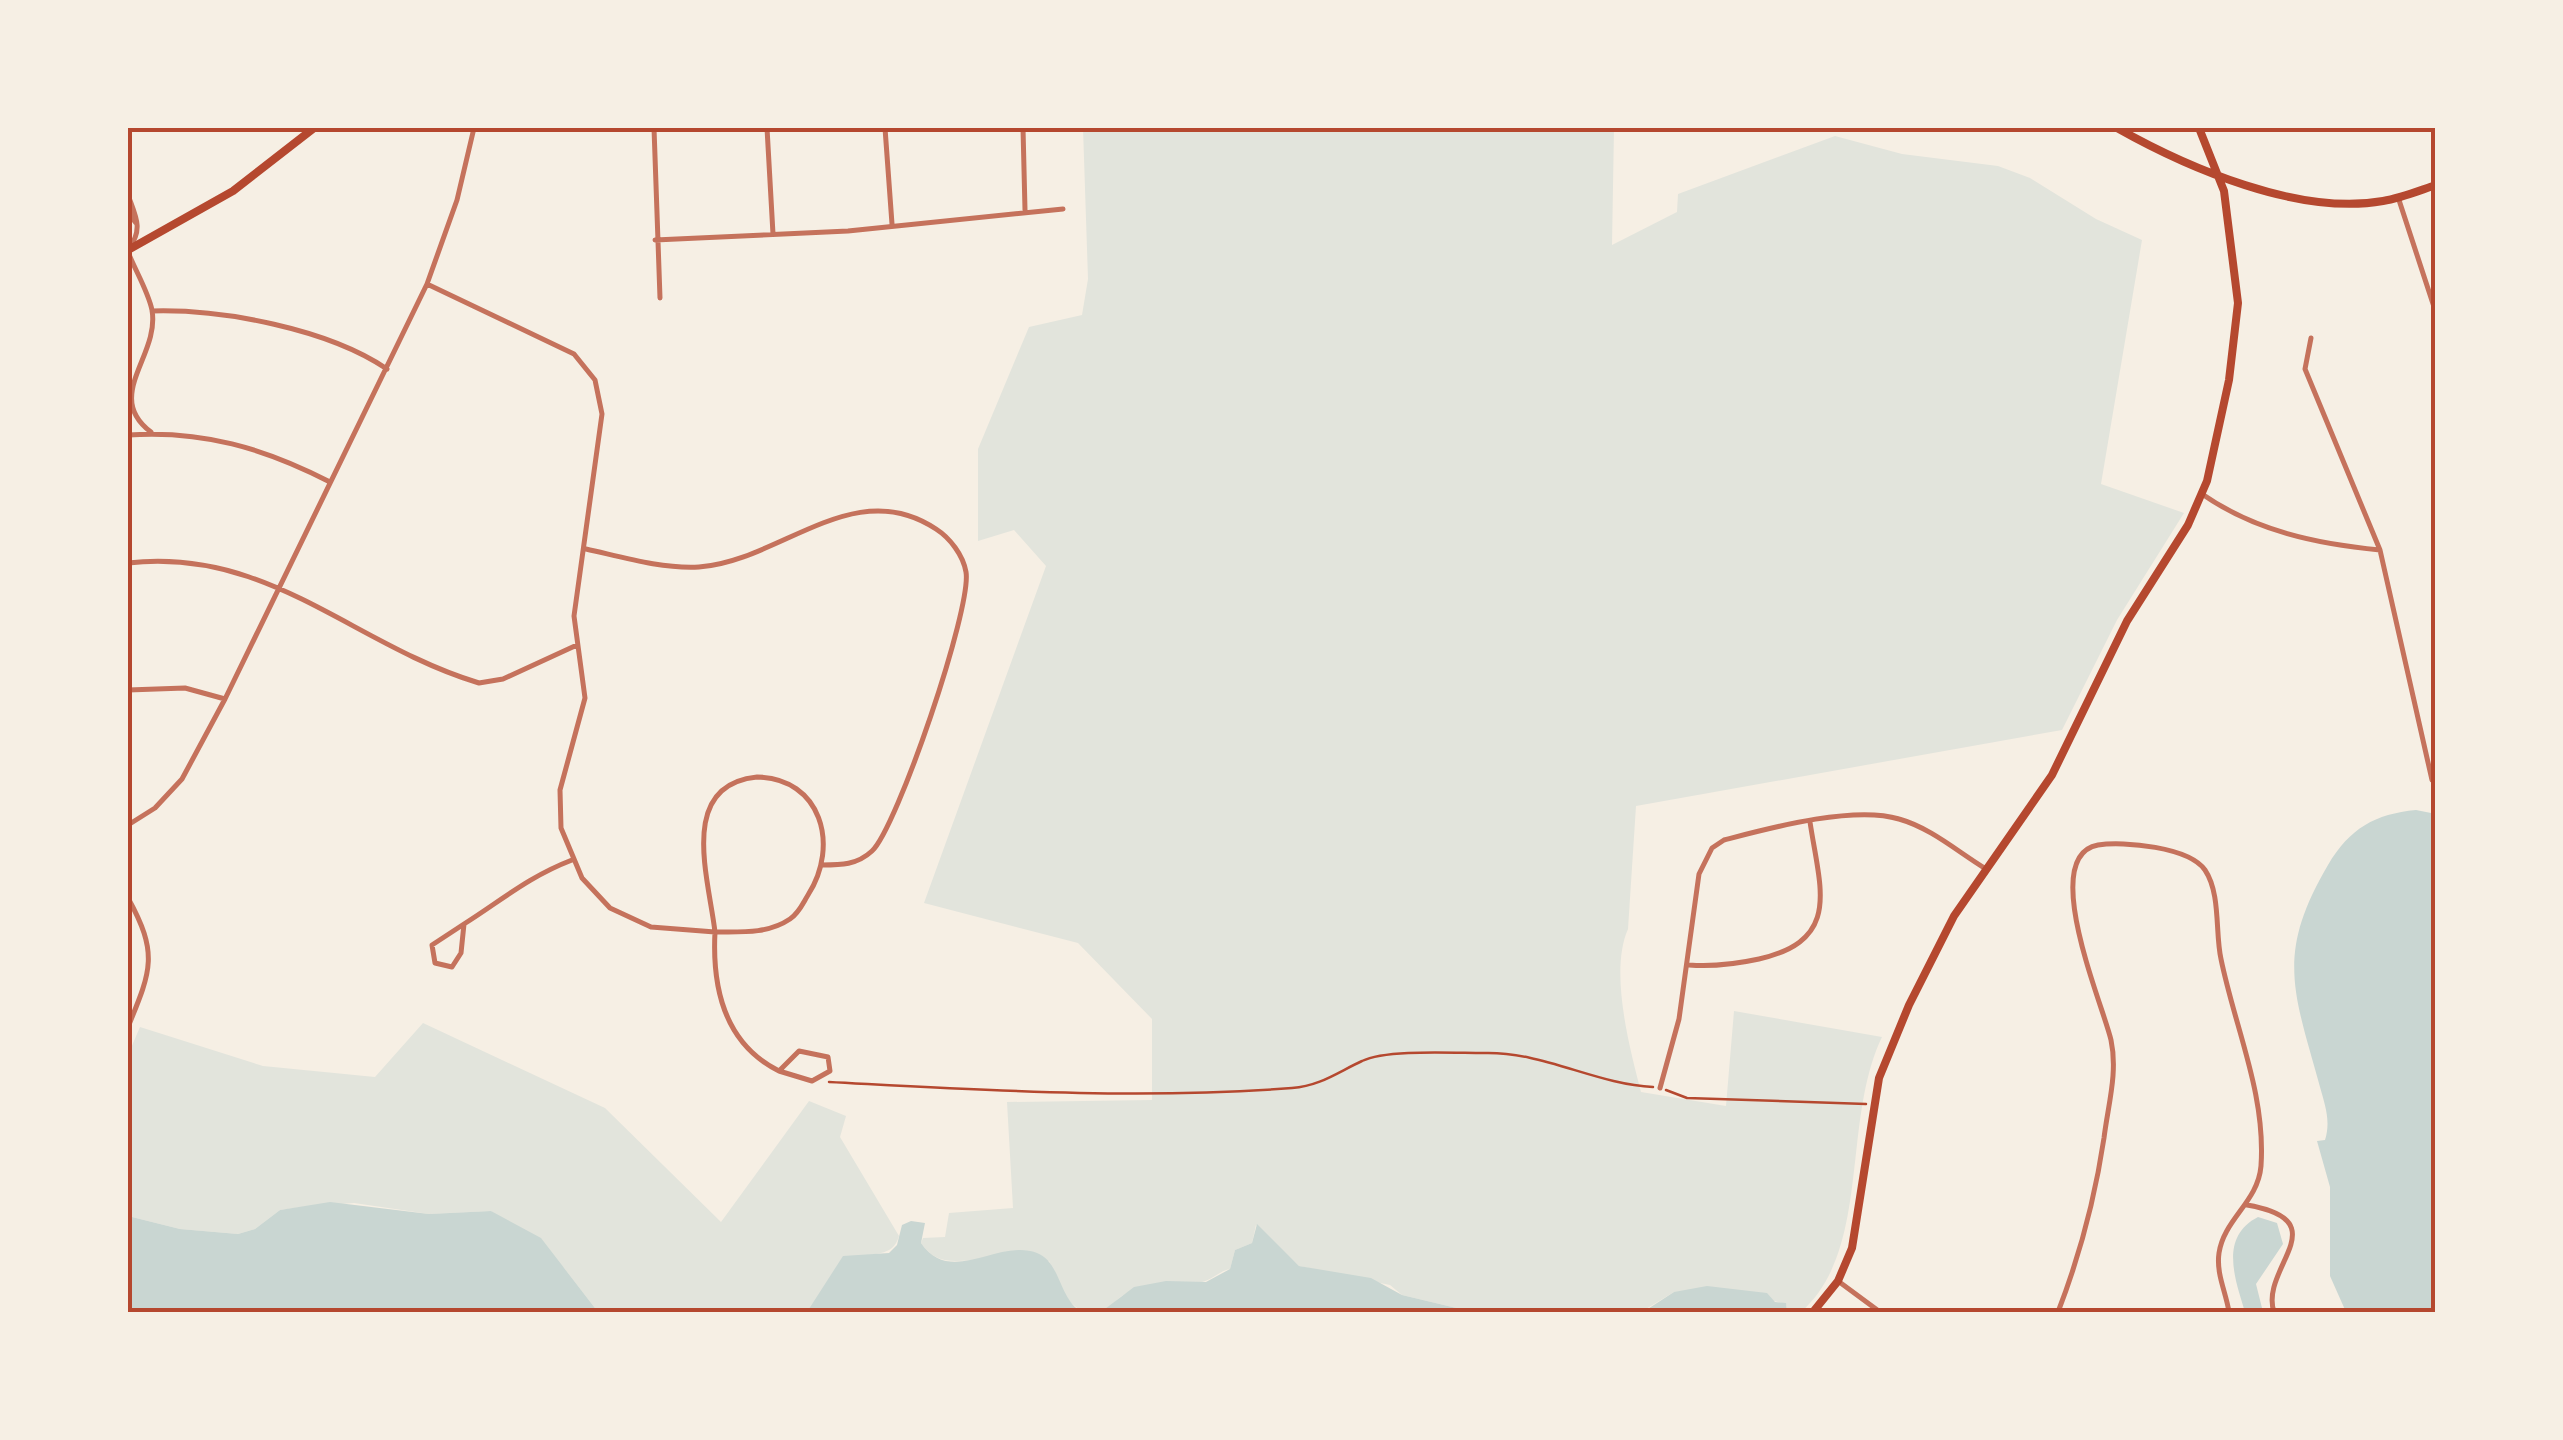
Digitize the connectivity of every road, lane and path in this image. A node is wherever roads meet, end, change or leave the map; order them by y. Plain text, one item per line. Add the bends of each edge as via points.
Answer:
1 (314, 128) edge
2 (474, 128) edge
3 (654, 128) edge
4 (768, 128) edge
5 (884, 128) edge
6 (1023, 128) edge
7 (2117, 128) edge
8 (2199, 128) edge
9 (2217, 174) junction
10 (2436, 186) edge
11 (128, 195) edge
12 (2398, 197) junction
13 (1063, 209) dead end
14 (1025, 210) junction
15 (128, 214) edge
16 (892, 224) junction
17 (138, 226) junction
18 (772, 234) junction
19 (655, 240) junction
20 (128, 251) edge
21 (426, 284) junction
22 (660, 298) dead end
23 (152, 311) junction
24 (2436, 312) edge
25 (2311, 338) dead end
26 (387, 369) junction
27 (128, 396) edge
28 (154, 434) junction
29 (128, 436) edge
30 (330, 482) junction
31 (2202, 494) junction
32 (586, 549) junction
33 (2380, 550) junction
34 (128, 562) edge
35 (278, 588) junction
36 (577, 646) junction
37 (128, 690) edge
38 (225, 699) junction
39 (2432, 780) dead end
40 (1810, 822) junction
41 (128, 825) edge
42 (572, 860) junction
43 (822, 865) junction
44 (1986, 869) junction
45 (128, 898) edge
46 (464, 924) junction
47 (716, 932) junction
48 (1689, 965) junction
49 (128, 1028) edge
50 (779, 1071) junction
51 (812, 1081) junction
52 (1660, 1088) junction
53 (1873, 1104) junction
54 (2246, 1204) junction
55 (1838, 1281) junction
56 (1813, 1312) edge
57 (1880, 1312) edge
58 (2058, 1312) edge
59 (2229, 1312) edge
60 (2274, 1312) edge

1 - 20 main road via 233,191
2 - 21 street
3 - 19 street
4 - 18 street
5 - 16 street
6 - 14 street
7 - 9 main road
8 - 9 main road
9 - 12 main road via 2312,200
9 - 31 main road via 2229,216 2238,303 2224,406
10 - 12 main road
11 - 17 street
12 - 24 street
13 - 14 street
14 - 16 street
15 - 17 street
16 - 18 street
17 - 20 street
18 - 19 street
19 - 22 street
20 - 23 street
21 - 26 street
21 - 32 street via 574,354 595,380 602,414
23 - 26 street via 266,324
23 - 27 street
25 - 33 street via 2306,370
26 - 30 street
27 - 28 street via 138,420
28 - 29 street
28 - 30 street via 264,450
30 - 35 street
31 - 33 street via 2296,537
31 - 44 main road via 2127,621 2052,775
32 - 36 street via 574,616
32 - 43 street via 697,567 739,559 860,510 906,515 949,540 966,568 965,606 898,802 870,852 853,863
33 - 39 street
34 - 35 street via 200,562
35 - 36 street via 478,684
35 - 38 street
36 - 42 street via 585,698 560,790 561,828
37 - 38 street via 184,688
38 - 41 street via 182,779
40 - 44 street via 1899,819
40 - 48 street via 1712,848 1699,874
40 - 48 street via 1820,887 1810,936 1785,953
42 - 46 street via 510,888
42 - 47 street via 595,894 632,921
43 - 47 street via 795,916 771,929
43 - 47 street via 820,817 807,794 771,777 730,783 712,801 703,824
44 - 53 main road via 1925,971 1886,1055
45 - 49 street via 151,954
46 - 46 street via 458,960 452,967 435,963 432,945
47 - 50 street via 723,1010 744,1046
48 - 52 street
50 - 51 street
50 - 51 street via 799,1051 822,1053 830,1071
51 - 52 path via 1164,1096 1298,1088 1344,1074 1364,1060 1486,1052
52 - 53 path via 1687,1098
53 - 55 main road via 1854,1237
54 - 58 street via 2261,1170 2256,1090 2221,962 2209,879 2187,856 2113,844 2089,848 2078,864 2072,900 2112,1044 2113,1079 2096,1194
54 - 59 street via 2220,1250
54 - 60 street via 2277,1212 2292,1232 2292,1249 2274,1289
55 - 56 main road
55 - 57 street

